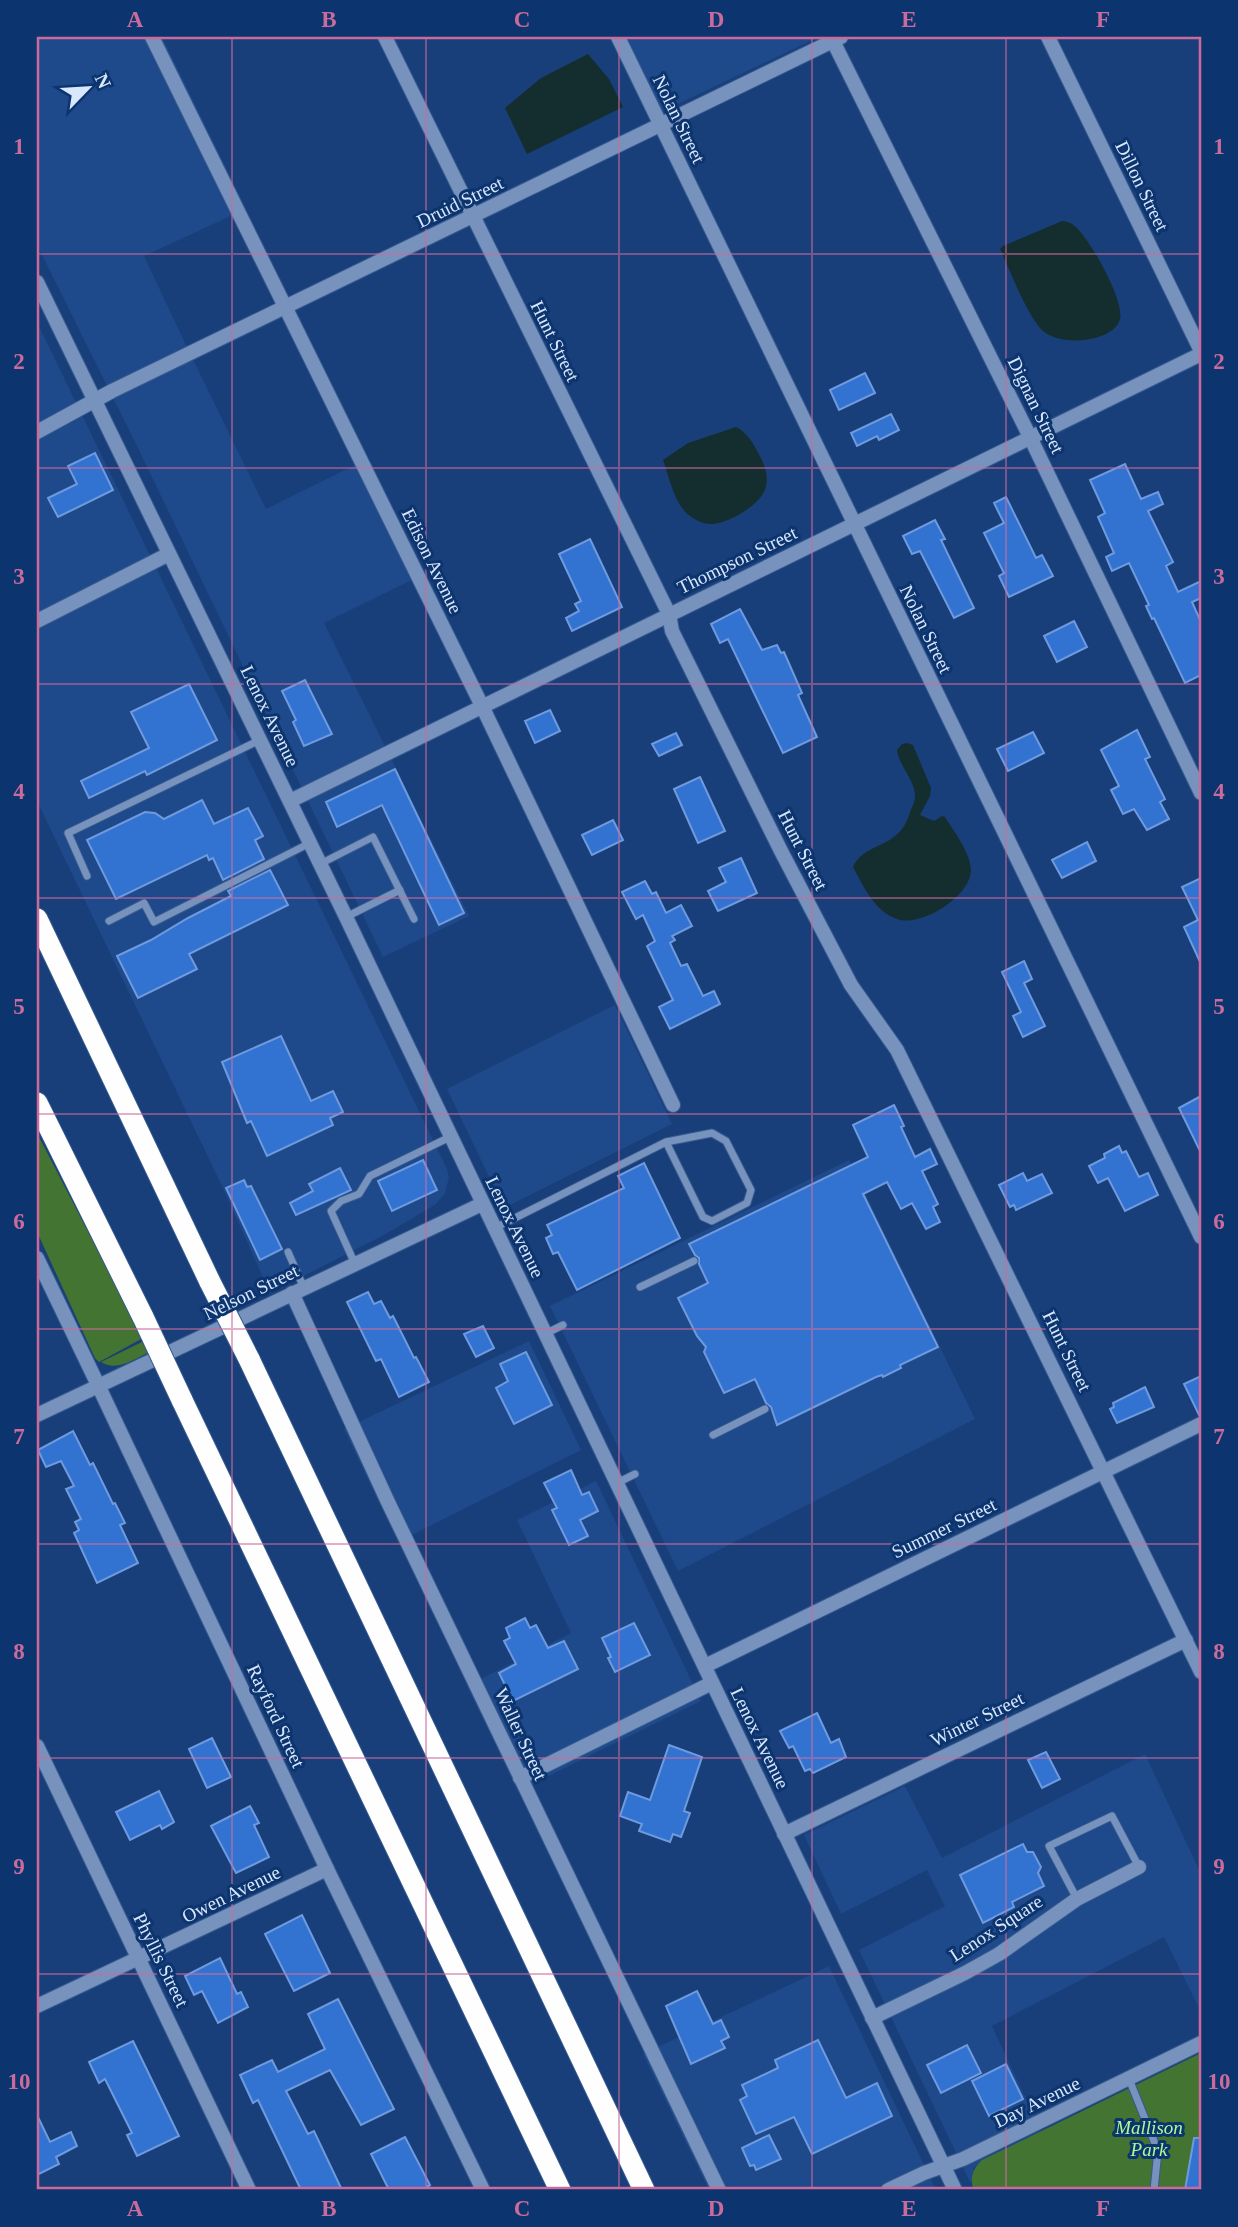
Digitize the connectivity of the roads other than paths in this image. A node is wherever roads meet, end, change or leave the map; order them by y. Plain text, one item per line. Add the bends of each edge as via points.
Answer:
1 (152, 37) edge
2 (385, 37) edge
3 (618, 37) edge
4 (1048, 37) edge
5 (835, 38) edge
6 (661, 125) junction
7 (472, 217) junction
8 (37, 282) edge
9 (285, 308) junction
10 (1201, 353) edge
11 (95, 401) junction
12 (37, 432) edge
13 (1030, 437) junction
14 (854, 524) junction
15 (169, 554) junction
16 (669, 614) junction
17 (37, 621) edge
18 (482, 706) junction
19 (260, 740) junction
20 (1201, 793) edge
21 (290, 801) junction
22 (310, 843) junction
23 (320, 864) junction
24 (87, 877) dead end
25 (400, 890) junction
26 (346, 917) junction
27 (37, 919) edge
28 (414, 919) dead end
29 (109, 921) dead end
30 (37, 1103) edge
31 (673, 1105) dead end
32 (450, 1137) junction
33 (666, 1142) junction
34 (482, 1204) junction
35 (494, 1228) junction
36 (1201, 1237) edge
37 (288, 1252) dead end
38 (37, 1258) edge
39 (694, 1261) dead end
40 (355, 1264) junction
41 (640, 1287) dead end
42 (298, 1290) junction
43 (563, 1325) dead end
44 (545, 1334) junction
45 (98, 1385) junction
46 (765, 1409) dead end
47 (37, 1415) edge
48 (1201, 1424) edge
49 (713, 1435) dead end
50 (1105, 1471) junction
51 (635, 1474) dead end
52 (616, 1483) junction
53 (1186, 1640) junction
54 (705, 1666) junction
55 (1201, 1672) edge
56 (712, 1683) junction
57 (37, 1746) edge
58 (520, 1778) junction
59 (784, 1834) junction
60 (1139, 1867) joint
61 (327, 1869) junction
62 (1077, 1899) junction
63 (139, 1959) junction
64 (37, 2006) edge
65 (872, 2018) junction
66 (1201, 2043) edge
67 (1129, 2078) junction
68 (943, 2166) junction
69 (249, 2190) edge
70 (483, 2190) edge
71 (560, 2190) edge
72 (644, 2190) edge
73 (719, 2190) edge
74 (888, 2190) edge
75 (955, 2190) edge
76 (1154, 2190) edge

1 - 9 street, Edison Avenue
2 - 7 street, Hunt Street
3 - 6 street, Nolan Street
4 - 10 street, Dillon Street
5 - 6 street, Druid Street
5 - 13 street, Dignan Street
6 - 7 street, Druid Street
6 - 14 street, Nolan Street
7 - 9 street, Druid Street
7 - 16 street, Hunt Street
8 - 11 street, Lenox Avenue
9 - 11 street, Druid Street
9 - 18 street, Edison Avenue
10 - 13 street, Thompson Street
11 - 12 street, Druid Street
11 - 15 street, Lenox Avenue
13 - 14 street, Thompson Street
13 - 20 street, Dignan Street
14 - 16 street, Thompson Street
14 - 36 street, Nolan Street
15 - 17 street
15 - 19 street, Lenox Avenue
16 - 18 street, Thompson Street
16 - 50 street, Hunt Street via 672,631 781,851 851,985 897,1050
18 - 21 street, Thompson Street
18 - 31 street, Edison Avenue
19 - 21 street, Lenox Avenue
19 - 24 lane via 68,834
21 - 22 street, Lenox Avenue
22 - 23 street, Lenox Avenue
22 - 29 lane via 154,922 144,903
23 - 25 lane via 373,837
23 - 26 street, Lenox Avenue
25 - 26 lane
25 - 28 lane
26 - 32 street, Lenox Avenue
27 - 72 highway, bridge
30 - 71 highway, bridge
32 - 34 street, Lenox Avenue
32 - 40 lane via 370,1176 359,1194 331,1211
33 - 33 lane via 712,1133 726,1141 751,1190 747,1203 712,1221 703,1217
33 - 35 lane
34 - 35 street, Lenox Avenue
34 - 40 street, Nelson Street
35 - 44 street, Lenox Avenue
37 - 42 lane
38 - 45 street, Rayford Street
39 - 41 lane
40 - 42 street, Nelson Street
42 - 45 street, Nelson Street
42 - 58 street, Waller Street via 387,1500
43 - 44 lane
44 - 52 street, Lenox Avenue
45 - 47 street, Nelson Street
45 - 61 street, Rayford Street
46 - 49 lane
48 - 50 street, Summer Street
50 - 53 street, Hunt Street
50 - 54 street, Summer Street
51 - 52 lane
52 - 54 street, Lenox Avenue
53 - 55 street, Hunt Street
53 - 59 street, Winter Street
54 - 56 street, Lenox Avenue
56 - 58 street
56 - 59 street, Lenox Avenue
57 - 63 street, Phyllis Street
58 - 73 street, Waller Street
59 - 65 street, Lenox Avenue
60 - 62 street, Lenox Square
60 - 62 lane via 1112,1816 1049,1846
61 - 63 street, Owen Avenue
61 - 70 street, Rayford Street
62 - 65 street, Lenox Square via 999,1954
63 - 64 street, Owen Avenue
63 - 69 street, Phyllis Street
65 - 68 street, Lenox Avenue
66 - 67 street, Day Avenue
67 - 68 street, Day Avenue
67 - 76 lane via 1158,2151
68 - 74 street, Day Avenue
68 - 75 street, Lenox Avenue

